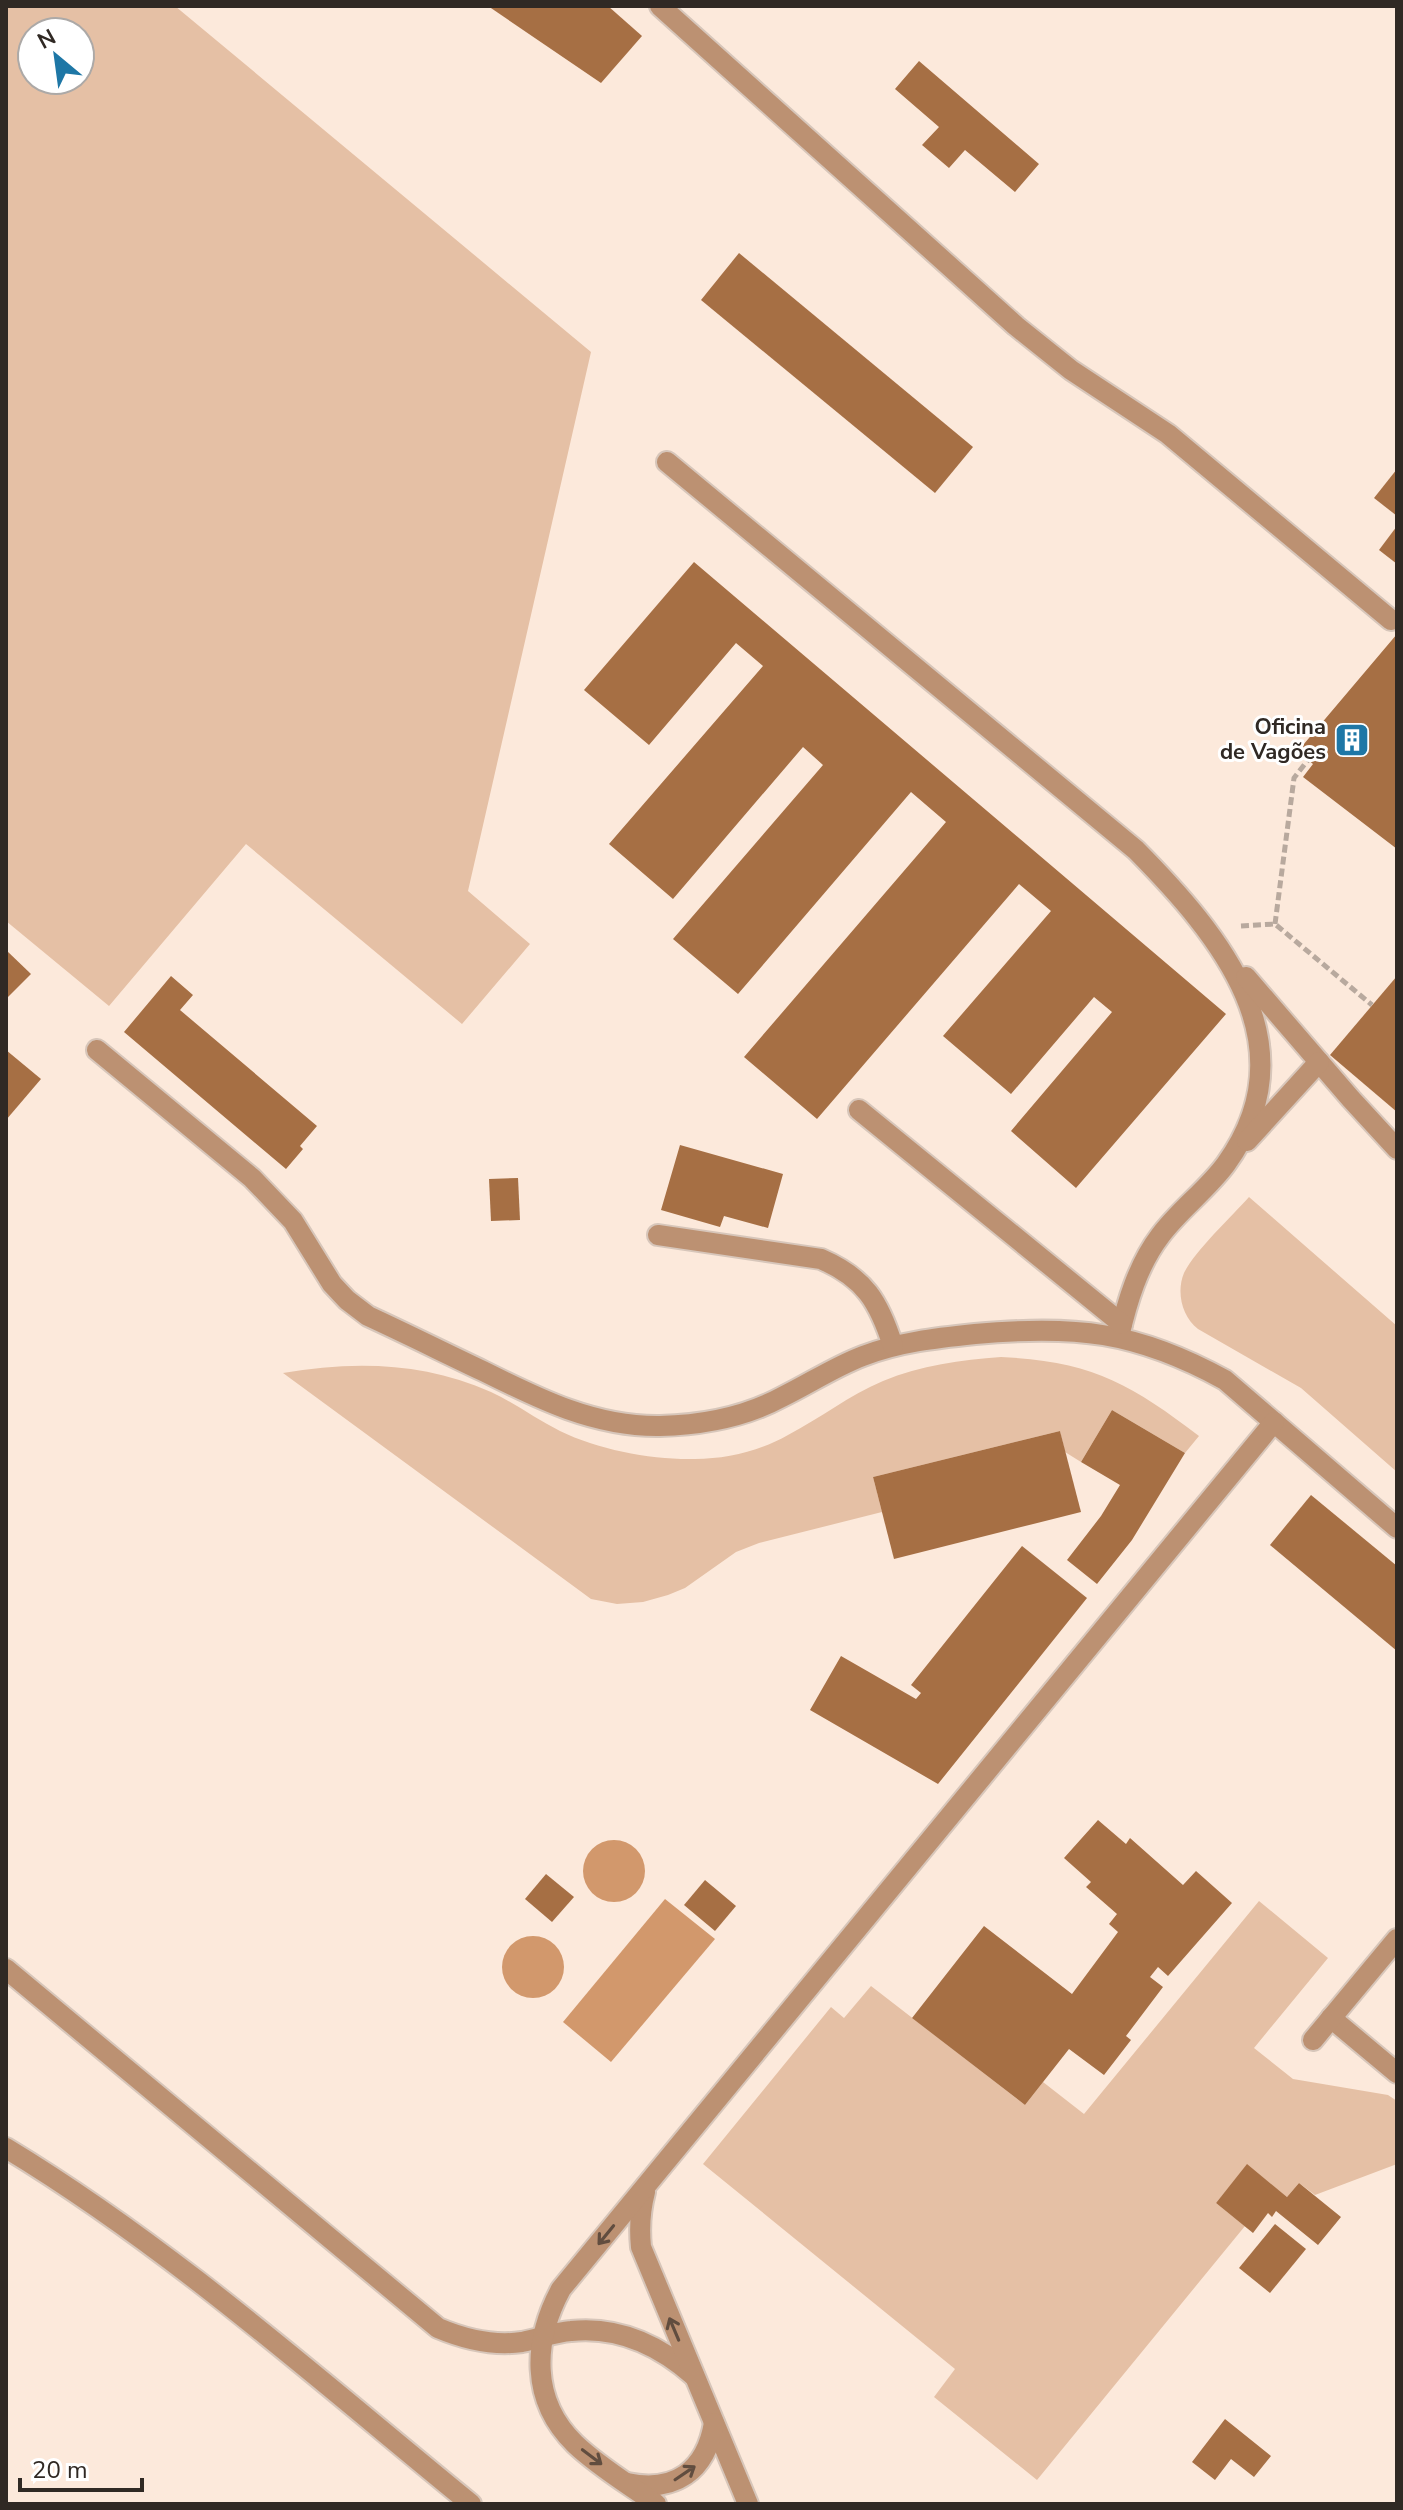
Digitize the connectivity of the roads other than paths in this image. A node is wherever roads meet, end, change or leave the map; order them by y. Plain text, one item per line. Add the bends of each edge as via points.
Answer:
1 (660, 6) edge
2 (667, 462) dead end
3 (1391, 620) dead end
4 (1204, 928) junction
5 (97, 1050) dead end
6 (1319, 1062) junction
7 (859, 1110) dead end
8 (1397, 1149) edge
9 (1226, 1165) junction
10 (658, 1235) dead end
11 (1120, 1331) junction
12 (893, 1346) junction
13 (1274, 1422) junction
14 (1397, 1528) edge
15 (1397, 1939) edge
16 (6, 1969) edge
17 (1331, 2018) junction
18 (1313, 2040) dead end
19 (1397, 2073) edge
20 (6, 2148) edge
21 (655, 2175) junction
22 (541, 2337) junction
23 (694, 2376) junction
24 (714, 2423) junction
25 (627, 2483) junction
26 (471, 2504) edge
27 (656, 2504) edge
28 (748, 2504) edge

1 - 3 street via 1016,326 1071,370 1168,434
2 - 4 street via 1136,850
4 - 6 street
4 - 9 street via 1251,1004 1261,1057 1254,1111
5 - 12 street via 274,1198 347,1300 368,1316 566,1409 626,1424 720,1420
6 - 8 street
6 - 9 street
7 - 11 street
9 - 11 street via 1160,1235 1134,1285
10 - 12 street via 821,1259 838,1266 867,1289
11 - 12 street via 1049,1329
11 - 13 street via 1225,1380
13 - 14 street
13 - 21 street
15 - 17 street
16 - 22 street via 438,2328 500,2343
17 - 18 street
17 - 19 street
20 - 26 street via 193,2277
21 -> 22 street via 561,2289
23 -> 21 street via 641,2247 640,2208
22 - 23 street via 597,2330 625,2335 651,2344
22 -> 25 street via 543,2386 561,2428
23 - 24 street
25 -> 24 street via 662,2485 692,2470 704,2457
24 - 28 street
25 - 27 street

